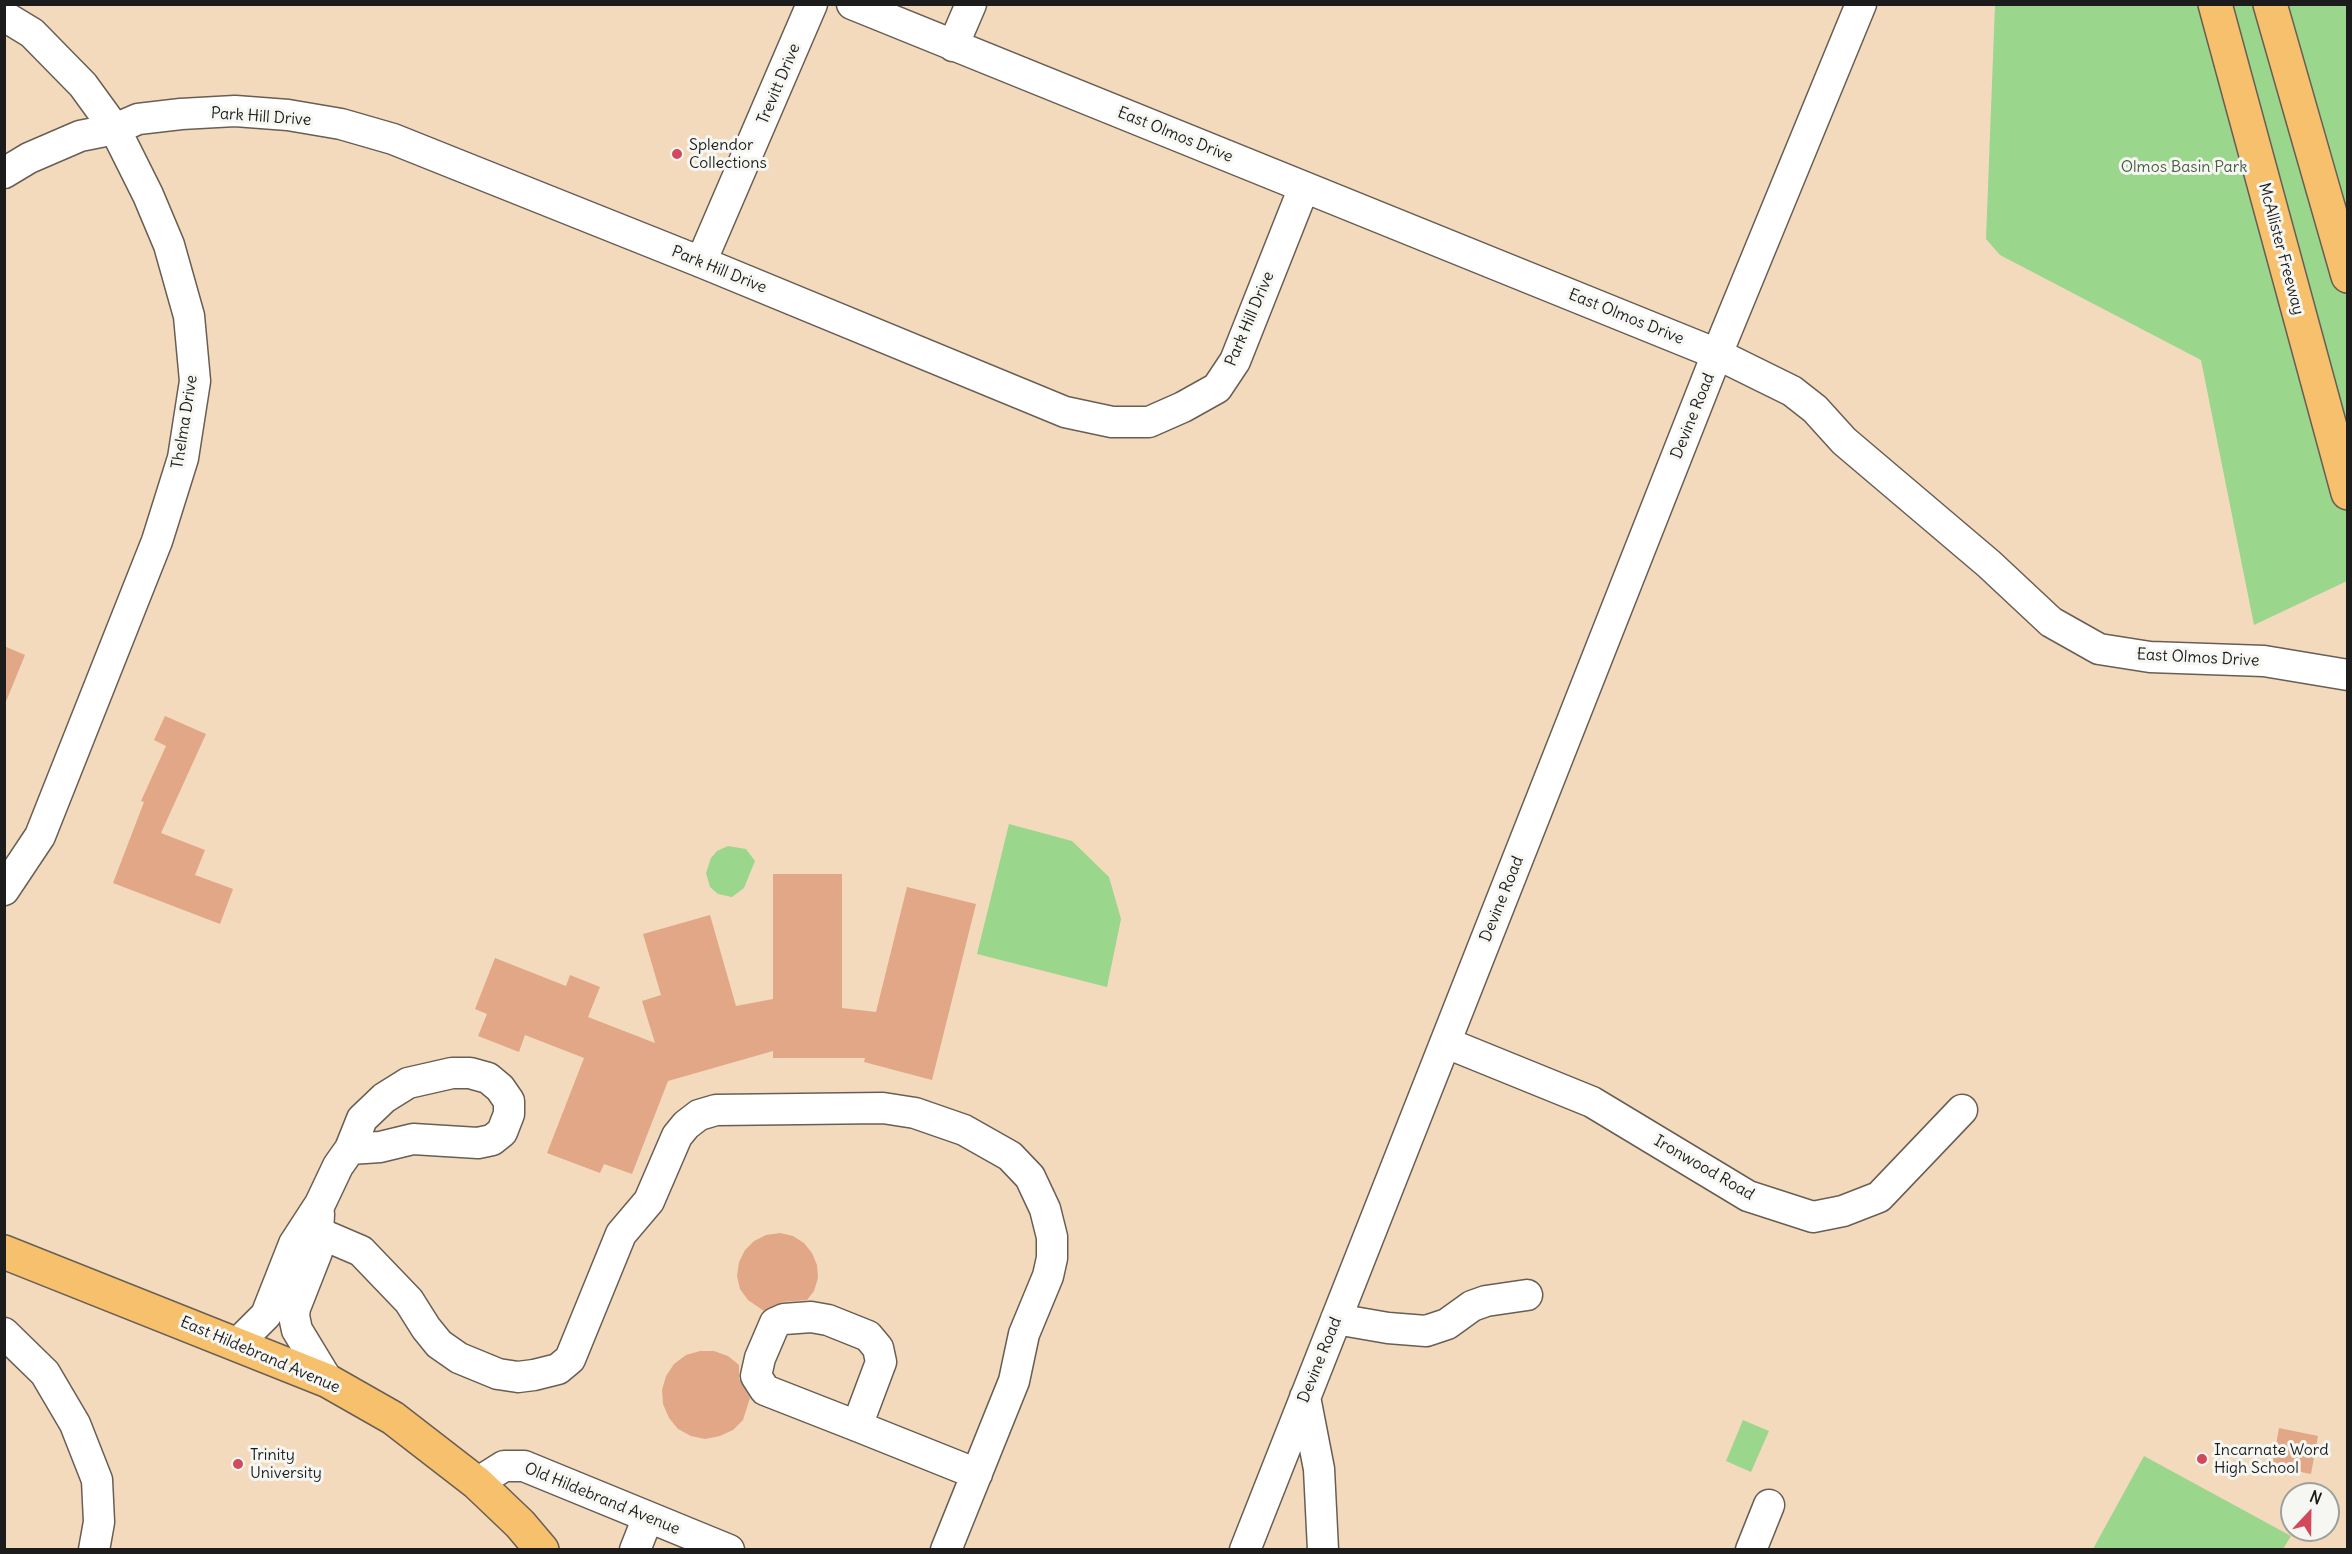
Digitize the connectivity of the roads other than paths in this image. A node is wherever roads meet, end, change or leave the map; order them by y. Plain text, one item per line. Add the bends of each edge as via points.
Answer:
1 (812, 4) edge
2 (852, 4) edge
3 (971, 4) edge
4 (1861, 4) edge
5 (2216, 4) edge
6 (2270, 4) edge
7 (4, 16) edge
8 (953, 45) junction
9 (115, 129) junction
10 (4, 173) edge
11 (1304, 187) junction
12 (701, 262) junction
13 (2348, 276) edge
14 (1717, 354) junction
15 (2348, 493) edge
16 (2348, 675) edge
17 (1530, 828) junction
18 (4, 890) edge
19 (1459, 1048) junction
20 (1962, 1110) dead end
21 (350, 1149) junction
22 (1394, 1171) junction
23 (314, 1221) junction
24 (4, 1252) edge
25 (290, 1287) junction
26 (1527, 1294) dead end
27 (1336, 1319) junction
28 (4, 1333) edge
29 (237, 1344) junction
30 (328, 1381) junction
31 (1305, 1397) junction
32 (857, 1426) dead end
33 (977, 1474) junction
34 (477, 1483) junction
35 (1768, 1505) dead end
36 (648, 1517) junction
37 (519, 1537) edge
38 (94, 1550) edge
39 (542, 1550) edge
40 (635, 1550) edge
41 (729, 1550) edge
42 (946, 1550) edge
43 (1245, 1550) edge
44 (1323, 1550) edge
45 (1751, 1550) edge

1 - 12 street, Trevitt Drive
2 - 8 street, East Olmos Drive
3 - 8 street
4 - 14 street, Devine Road
5 - 15 main road, McAllister Freeway
6 - 13 main road
7 - 9 street, Thelma Drive via 32,33 83,85
8 - 11 street, East Olmos Drive
9 - 10 street, Park Hill Drive via 80,136
9 - 12 street, Park Hill Drive via 138,120 235,111 341,124 393,139
9 - 18 street, Thelma Drive via 169,245 189,316 195,381 183,458 157,542 40,836
11 - 12 street, Park Hill Drive via 1235,361 1217,388 1149,422 1113,422 1065,412
11 - 14 street, East Olmos Drive
14 - 16 street, East Olmos Drive via 1792,391 2051,622 2099,649 2150,657 2264,661
14 - 17 street, Devine Road
17 - 19 street, Devine Road via 1528,877
17 - 22 street, Devine Road
19 - 20 street, Ironwood Road via 1592,1102 1748,1196 1813,1217 1879,1197
19 - 22 street, Devine Road via 1420,1145
21 - 21 street via 413,1139 478,1143 492,1140 502,1132 509,1101 488,1078 470,1073 408,1083 362,1119
21 - 23 street via 338,1166
22 - 27 street, Devine Road
23 - 25 street via 317,1252
23 - 33 street via 374,1262 410,1301 439,1344 459,1358 498,1374 534,1375 558,1369 570,1359 621,1234 649,1202 677,1136 699,1115 717,1110 883,1108 915,1113 964,1130 1010,1156 1030,1177 1045,1209 1052,1237 1048,1276 1024,1334 1014,1382
24 - 29 main road, East Hildebrand Avenue
25 - 29 street
25 - 30 street via 297,1330
26 - 27 street via 1472,1306 1447,1324 1426,1331
27 - 31 street, Devine Road
28 - 38 street via 45,1373 75,1424 97,1480 99,1522
29 - 30 main road, East Hildebrand Avenue
30 - 34 main road, East Hildebrand Avenue via 393,1418
31 - 43 street, Devine Road
31 - 44 street via 1319,1470
32 - 33 street
33 - 42 street
34 - 36 street, Old Hildebrand Avenue via 504,1466 524,1466
34 - 37 main road, East Hildebrand Avenue
35 - 45 street
36 - 40 street
36 - 41 street, Old Hildebrand Avenue
37 - 39 main road, East Hildebrand Avenue

